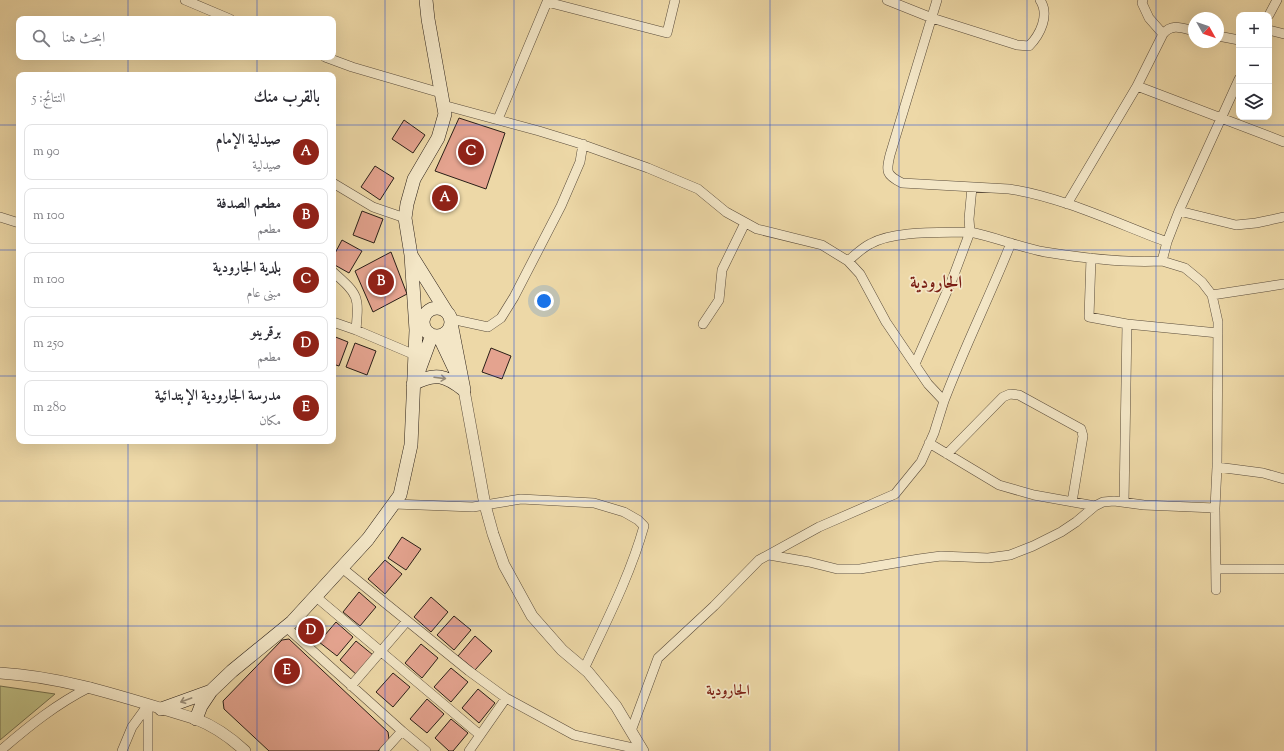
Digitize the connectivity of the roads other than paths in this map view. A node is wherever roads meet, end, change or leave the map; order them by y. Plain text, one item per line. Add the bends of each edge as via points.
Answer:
1 (185, 0) edge
2 (426, 0) edge
3 (675, 0) edge
4 (887, 0) edge
5 (937, 0) edge
6 (1040, 0) edge
7 (1143, 0) edge
8 (1277, 0) edge
9 (547, 1) edge
10 (1271, 12) edge
11 (223, 16) edge
12 (932, 18) junction
13 (1188, 30) edge
14 (1272, 31) edge
15 (1163, 34) junction
16 (1284, 34) edge
17 (1224, 37) edge
18 (1236, 39) edge
19 (333, 60) edge
20 (1237, 84) edge
21 (1137, 86) junction
22 (442, 99) junction
23 (1221, 117) junction
24 (498, 119) junction
25 (1284, 142) edge
26 (583, 144) junction
27 (336, 185) edge
28 (972, 187) junction
29 (1067, 204) junction
30 (1179, 211) junction
31 (0, 217) edge
32 (405, 218) junction
33 (1284, 218) edge
34 (16, 222) edge
35 (745, 223) junction
36 (970, 232) junction
37 (1166, 242) junction
38 (1011, 243) junction
39 (411, 255) junction
40 (1092, 258) junction
41 (848, 261) junction
42 (1162, 261) junction
43 (336, 275) edge
44 (1284, 284) edge
45 (1212, 295) junction
46 (414, 299) junction
47 (426, 313) junction
48 (450, 318) junction
49 (336, 323) edge
50 (703, 324) dead end
51 (1127, 324) junction
52 (356, 330) junction
53 (1218, 333) junction
54 (435, 335) junction
55 (415, 355) junction
56 (915, 364) junction
57 (413, 384) junction
58 (464, 390) junction
59 (944, 401) junction
60 (929, 443) junction
61 (947, 454) junction
62 (1217, 467) junction
63 (1284, 479) edge
64 (1072, 502) junction
65 (1124, 502) junction
66 (394, 504) junction
67 (485, 505) junction
68 (1095, 506) junction
69 (1215, 508) junction
70 (768, 555) junction
71 (342, 568) junction
72 (1284, 568) edge
73 (1216, 569) junction
74 (1216, 590) dead end
75 (316, 596) junction
76 (407, 620) junction
77 (286, 627) junction
78 (381, 652) junction
79 (584, 668) junction
80 (0, 673) edge
81 (351, 686) junction
82 (90, 687) junction
83 (212, 691) junction
84 (506, 698) junction
85 (148, 705) junction
86 (161, 709) junction
87 (196, 719) junction
88 (402, 731) junction
89 (631, 731) junction
90 (480, 735) junction
91 (6, 749) edge
92 (122, 751) edge
93 (148, 751) edge
94 (244, 751) edge
95 (384, 751) edge
96 (426, 751) edge
97 (469, 751) edge
98 (642, 751) edge

1 - 11 street
2 - 22 main road
3 - 9 street via 667,34
4 - 12 street
5 - 12 street
6 - 12 street via 1043,5 1043,21 1036,38 1029,46 1017,45
7 - 15 street via 1145,11
8 - 10 street
9 - 24 street
12 - 28 street via 887,168 892,178 902,183
13 - 15 street via 1173,27
14 - 16 street
15 - 21 street
17 - 18 street
19 - 22 street
20 - 23 street
21 - 23 street
21 - 29 street
22 - 24 street
22 - 32 main road via 445,114 438,138 414,179
23 - 25 street
23 - 30 street
24 - 26 street
26 - 35 street via 698,189 726,212
26 - 48 street via 580,162 561,206 514,298 501,318 488,327
27 - 32 street via 373,207
28 - 29 street via 1026,192
28 - 36 street
29 - 37 street
30 - 33 street via 1236,225
30 - 37 street
31 - 34 street
32 - 39 main road
35 - 41 street via 757,229 822,245
35 - 50 street via 722,270 719,300
36 - 38 street
36 - 41 street via 896,235 882,238 869,244
36 - 56 street
37 - 42 street
38 - 40 street via 1044,252
38 - 59 street
39 - 46 main road
39 - 48 main road
40 - 42 street
40 - 51 street via 1089,317
41 - 56 street via 860,274 886,322
42 - 45 street via 1185,268 1202,282
43 - 52 street via 354,293 358,306
44 - 45 street
45 - 53 street
46 - 47 main road
46 - 55 main road
47 - 48 main road via 438,307
47 - 54 main road via 423,317 423,327
48 - 54 main road via 447,332
48 - 58 main road
49 - 52 street
51 - 53 street
51 - 65 street
52 - 55 street
53 - 62 street
54 - 57 main road
54 - 58 main road
55 - 57 main road
56 - 59 street via 928,384
57 -> 58 main road via 429,377 440,376 452,380
57 - 66 main road via 411,445 400,495
58 - 67 street
59 - 60 street
60 - 61 street
60 - 70 street via 921,462 895,494 819,527
61 - 64 street via 999,484 1034,495
61 - 64 street via 1003,397 1010,394 1019,395 1081,429 1083,436
62 - 63 street via 1263,473
62 - 69 street
64 - 68 street
65 - 68 street via 1103,502
65 - 69 street
66 - 67 street via 473,507
66 - 71 main road
67 - 79 street via 504,565 532,616 562,650
67 - 79 street via 521,499 594,503 624,512 644,526 621,590
68 - 70 street via 1061,532 1010,555 988,558 942,556 860,570 837,569
69 - 73 street
70 - 89 street via 759,560 658,658
71 - 75 main road
71 - 76 street
72 - 73 street
73 - 74 street
75 - 77 main road
75 - 78 street
76 - 78 street
76 - 84 street
77 - 81 street
77 - 83 main road via 232,671
78 - 81 street
78 - 90 street
79 - 89 street via 616,706
80 - 82 street
81 - 88 street
82 - 85 street
82 - 91 street via 68,698 28,727
83 -> 86 main road
83 - 87 main road via 201,706
84 - 90 street
84 - 98 street via 574,735
85 - 86 street
85 - 92 street via 132,727
85 - 93 street
86 - 87 street
87 - 94 street via 238,744
88 - 95 street
88 - 96 street
89 - 98 street
90 - 97 street

